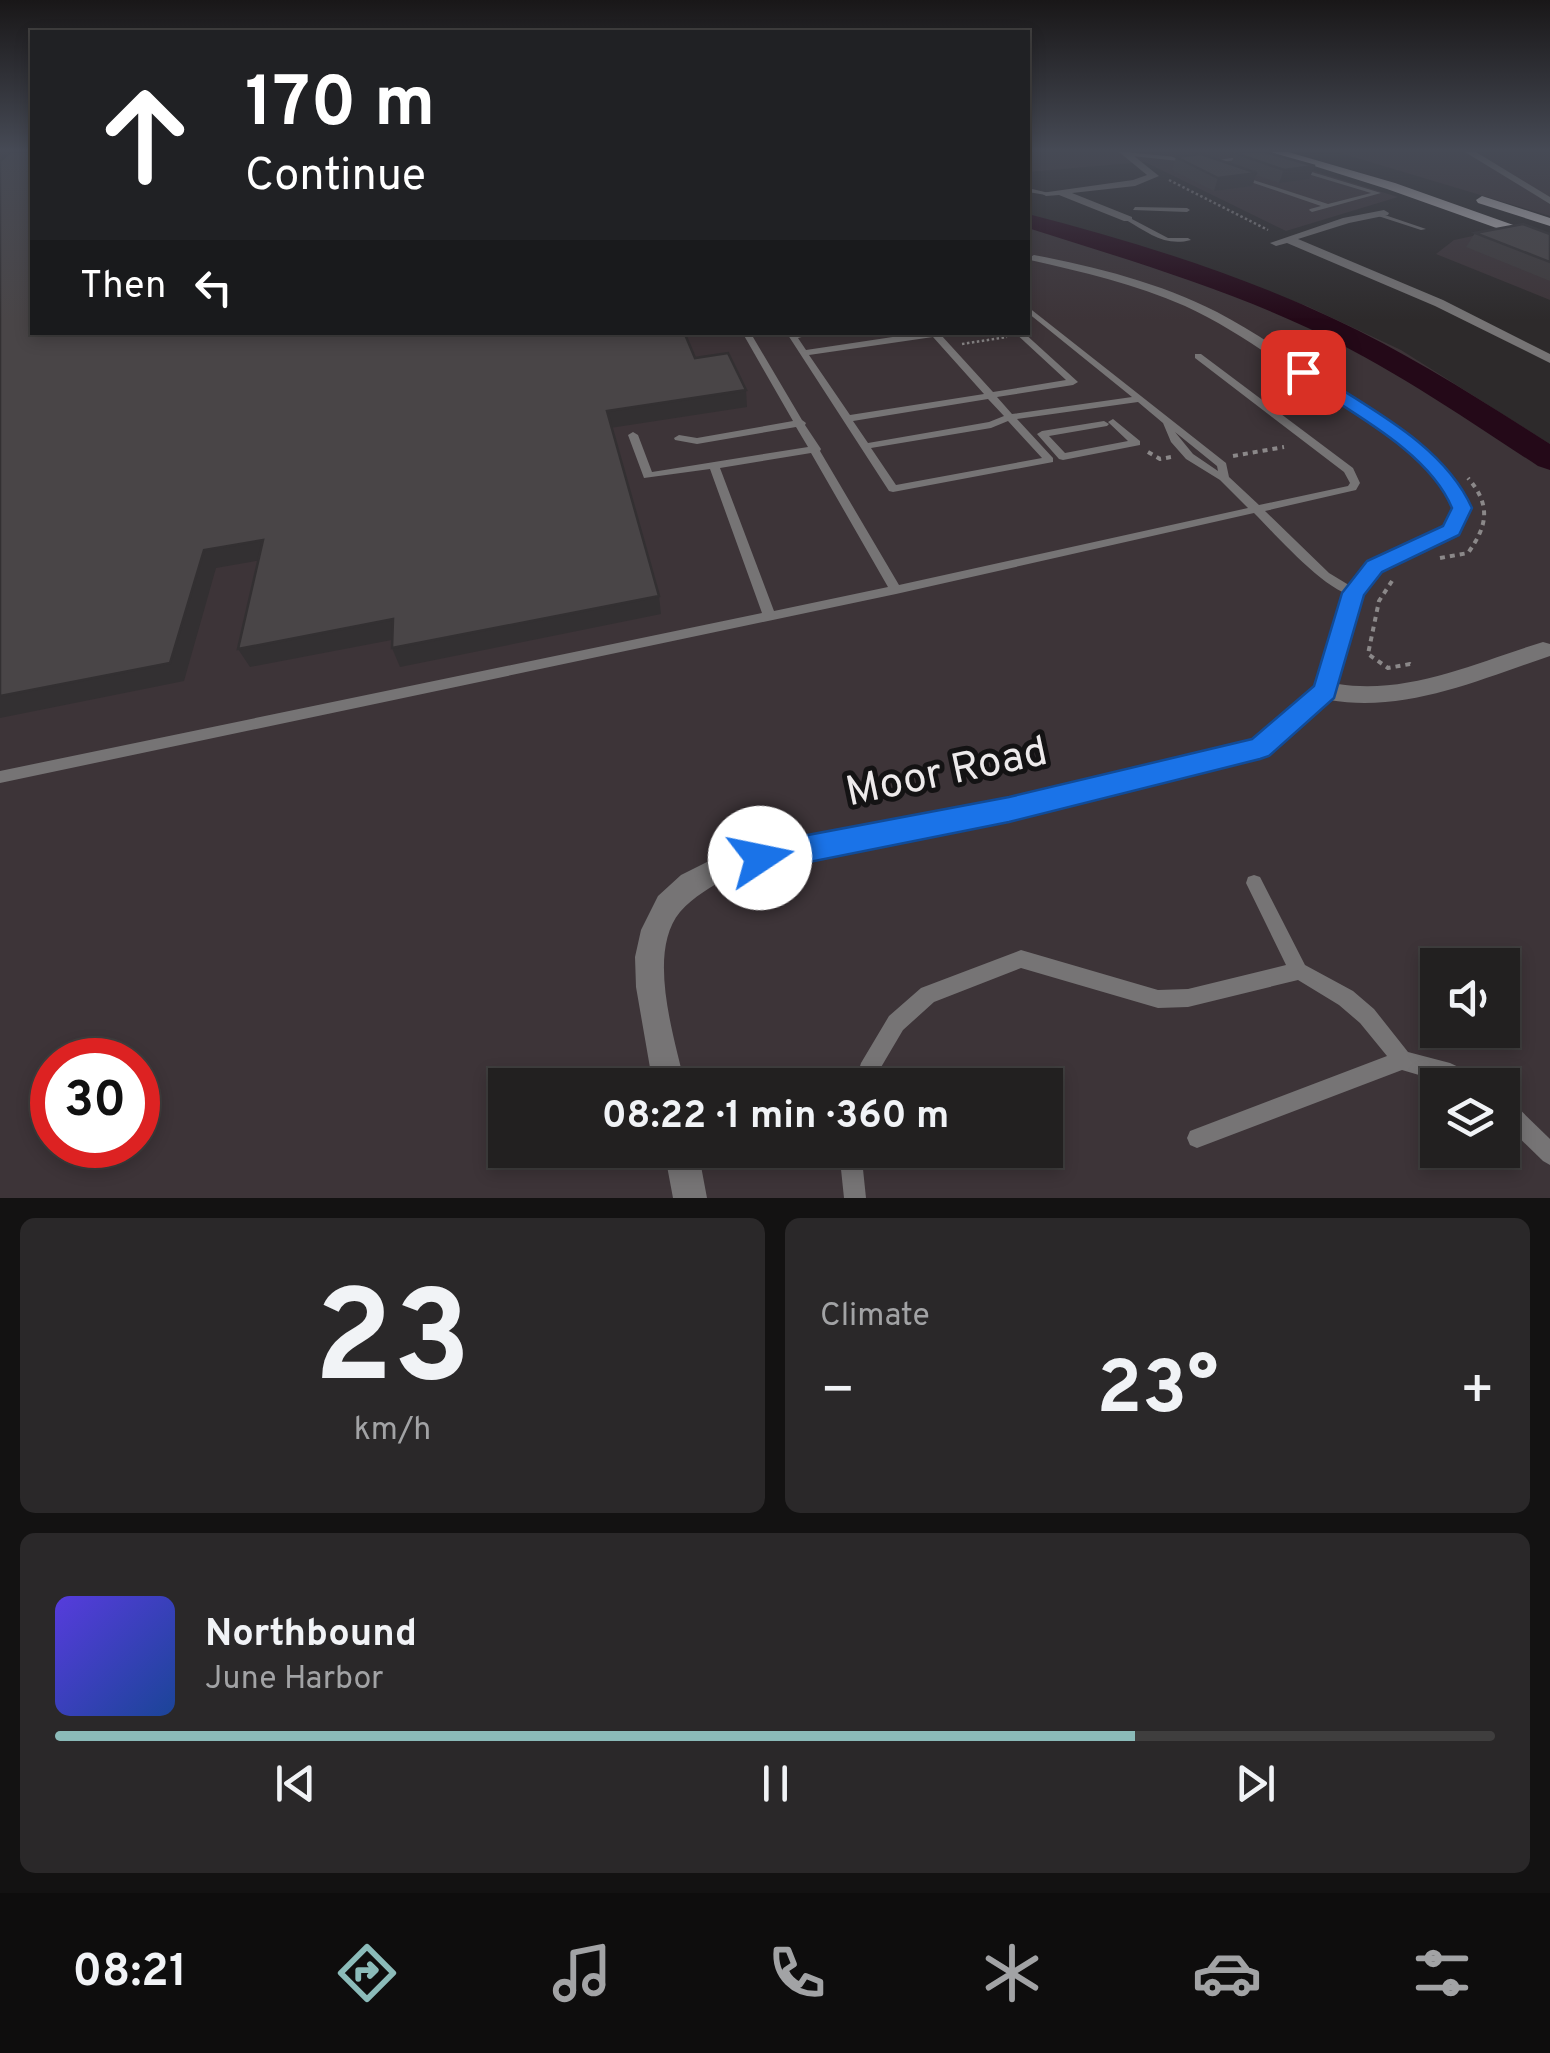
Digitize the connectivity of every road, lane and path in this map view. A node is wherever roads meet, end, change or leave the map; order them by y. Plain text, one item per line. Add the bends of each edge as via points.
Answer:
1 (1104, 208) edge
2 (1223, 208) edge
3 (1320, 208) edge
4 (1453, 208) edge
5 (1506, 208) edge
6 (1187, 210) dead end
7 (1312, 210) dead end
8 (1132, 214) junction
9 (1380, 216) joint
10 (1550, 222) edge
11 (1423, 229) dead end
12 (1188, 240) dead end
13 (1546, 241) edge
14 (1283, 242) junction
15 (1030, 256) edge
16 (1030, 311) edge
17 (748, 335) edge
18 (792, 335) edge
19 (922, 335) edge
20 (936, 335) edge
21 (1021, 335) edge
22 (804, 354) junction
23 (1198, 356) dead end
24 (1550, 359) edge
25 (990, 395) junction
26 (1134, 396) junction
27 (1090, 404) junction
28 (1010, 417) junction
29 (846, 419) junction
30 (1108, 423) junction
31 (801, 424) junction
32 (633, 436) dead end
33 (679, 438) dead end
34 (865, 446) junction
35 (816, 448) junction
36 (714, 466) junction
37 (1258, 510) junction
38 (896, 590) junction
39 (1354, 593) junction
40 (769, 616) junction
41 (1547, 650) edge
42 (1325, 691) junction
43 (0, 777) edge
44 (1254, 882) dead end
45 (1299, 971) junction
46 (1402, 1060) junction
47 (666, 1068) edge
48 (873, 1068) edge
49 (1432, 1068) edge
50 (1520, 1124) edge
51 (1197, 1138) dead end
52 (1550, 1154) edge
53 (684, 1168) edge
54 (852, 1168) edge
55 (690, 1198) edge
56 (855, 1198) edge

1 - 8 street
2 - 14 path
3 - 7 lane
4 - 13 main road
5 - 10 main road
6 - 8 lane
8 - 12 lane via 1167,240
9 - 11 lane
9 - 14 street
14 - 24 street via 1439,303
15 - 39 street via 1118,276 1239,329 1420,453 1451,483 1462,508 1452,530 1374,566
16 - 26 lane
17 - 31 lane
18 - 22 lane
19 - 22 lane
20 - 25 lane
21 - 25 lane via 1073,382
22 - 29 lane
23 - 37 lane via 1349,470 1355,482
25 - 28 lane
25 - 29 lane
26 - 27 lane
26 - 37 lane via 1222,465 1224,478
27 - 28 lane
27 - 30 lane
28 - 34 lane
28 - 34 lane via 1048,460 893,489
29 - 34 lane
30 - 30 lane via 1136,443 1062,456 1042,434
31 - 33 lane via 697,441
31 - 35 lane
32 - 36 lane via 648,476
35 - 36 lane
35 - 38 lane
36 - 40 lane
37 - 38 lane
37 - 39 lane via 1325,576
38 - 40 lane
39 - 42 street
40 - 43 lane
41 - 42 street via 1392,695
42 - 47 street, Moor Road via 1260,748 1009,810 724,864 695,877 658,917 651,938
44 - 45 lane
45 - 46 lane via 1367,1016
45 - 48 lane via 1158,999 1021,959 928,996 896,1023
46 - 49 lane
46 - 51 lane
50 - 52 lane
53 - 55 street
54 - 56 lane

